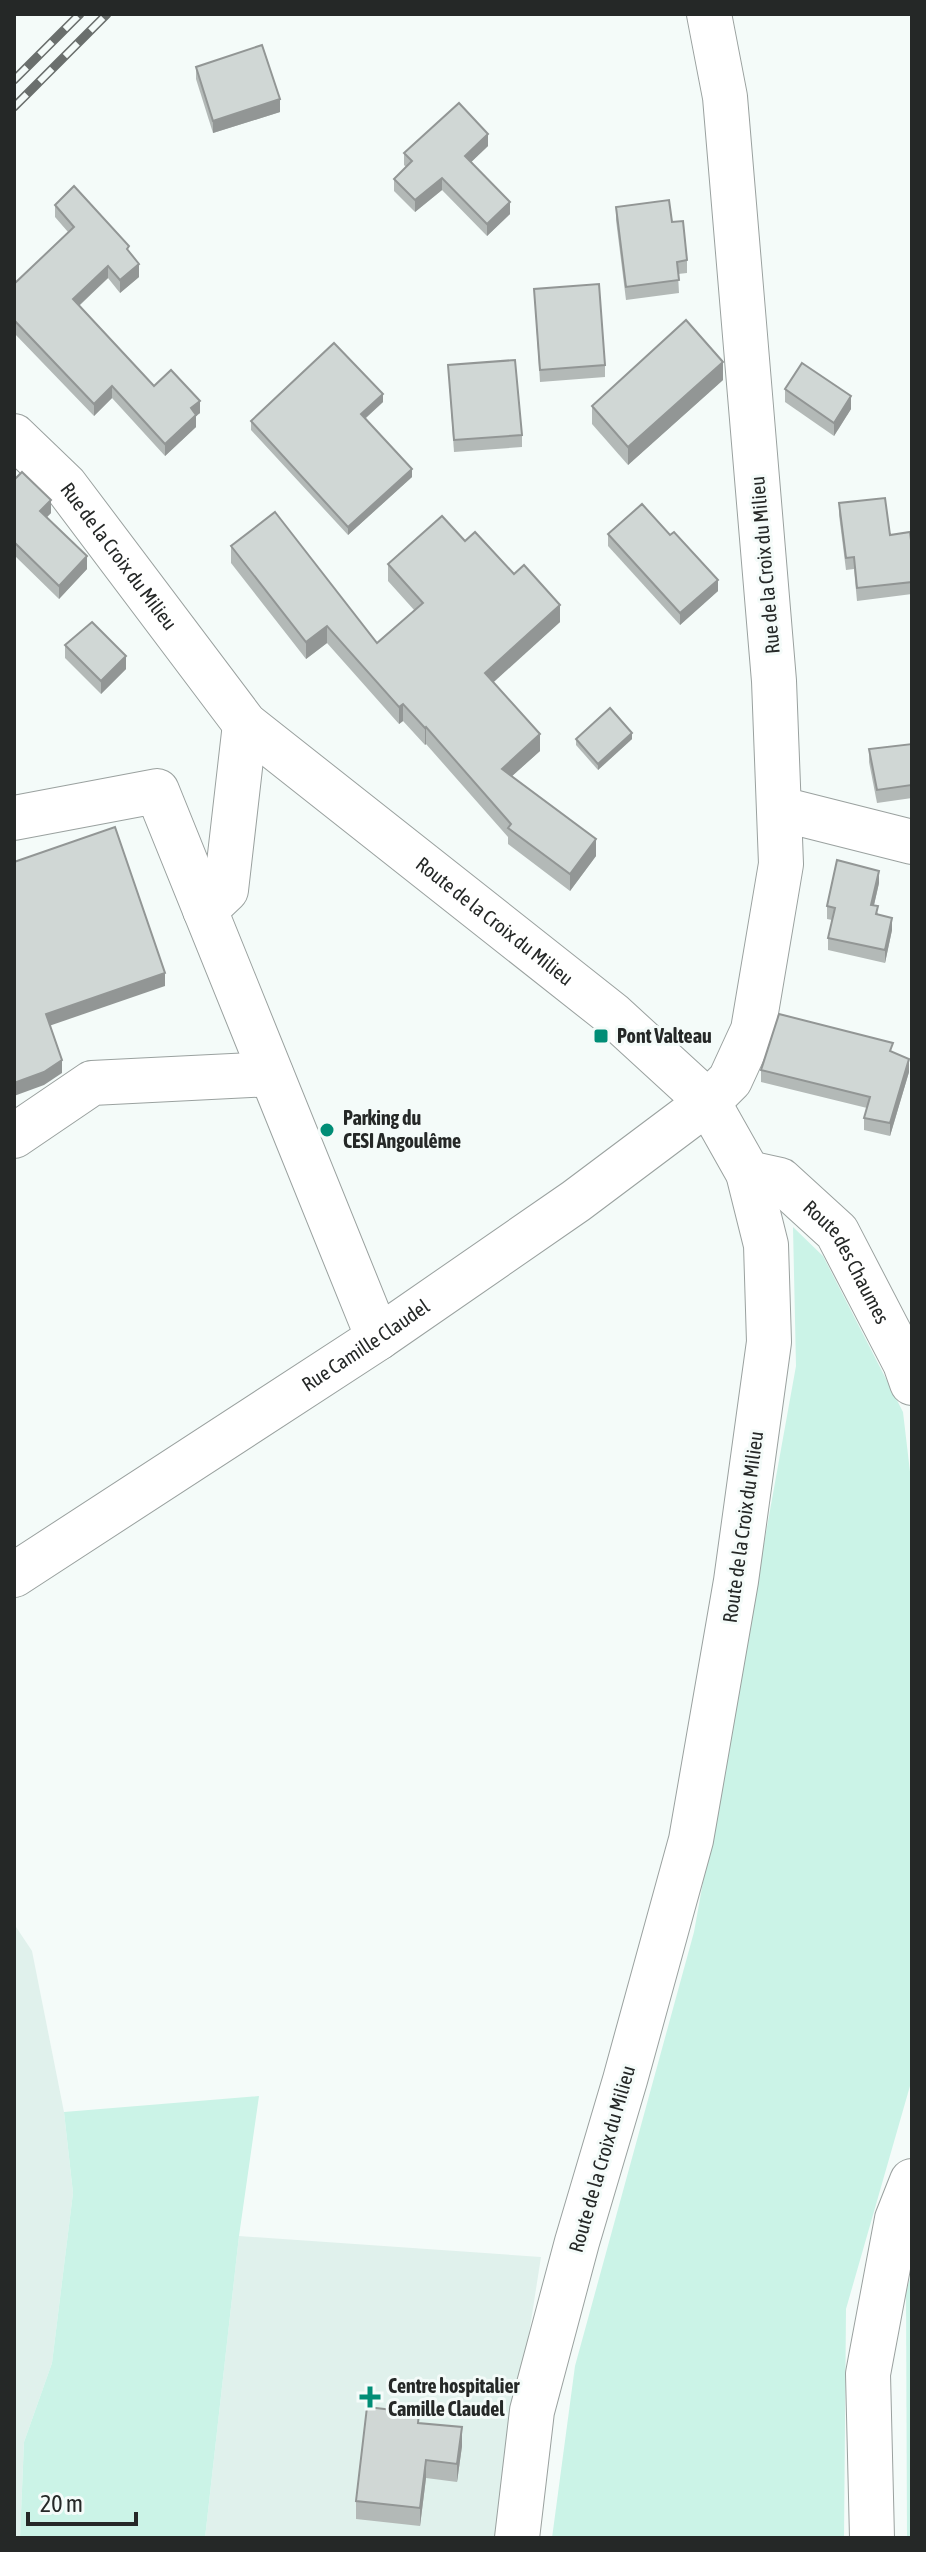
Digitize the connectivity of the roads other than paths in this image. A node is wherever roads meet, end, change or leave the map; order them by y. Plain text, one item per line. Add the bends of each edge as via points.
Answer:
1 (709, 14) edge
2 (14, 436) edge
3 (245, 724) junction
4 (781, 809) junction
5 (14, 818) edge
6 (912, 842) edge
7 (205, 910) junction
8 (271, 1074) junction
9 (708, 1102) junction
10 (14, 1136) edge
11 (748, 1173) junction
12 (378, 1338) junction
13 (912, 1383) edge
14 (14, 1575) edge
15 (912, 2181) edge
16 (517, 2538) edge
17 (872, 2538) edge

1 - 4 street, Rue de la Croix du Milieu via 725,97
2 - 3 street, Rue de la Croix du Milieu via 65,485
3 - 7 street via 226,890
3 - 9 street, Route de la Croix du Milieu via 612,1014
4 - 6 street
4 - 9 street, Rue de la Croix du Milieu via 781,864 753,1030 730,1080
5 - 7 street via 157,791
7 - 8 street
8 - 10 street via 92,1083
8 - 12 street
9 - 11 street, Route de la Croix du Milieu
9 - 12 street, Rue Camille Claudel
11 - 13 street, Route des Chaumes via 780,1180 837,1232
11 - 16 street, Route de la Croix du Milieu via 766,1245 769,1342 736,1581 691,1840 625,2080 594,2248 532,2411
12 - 14 street, Rue Camille Claudel
15 - 17 street via 897,2219 868,2374

